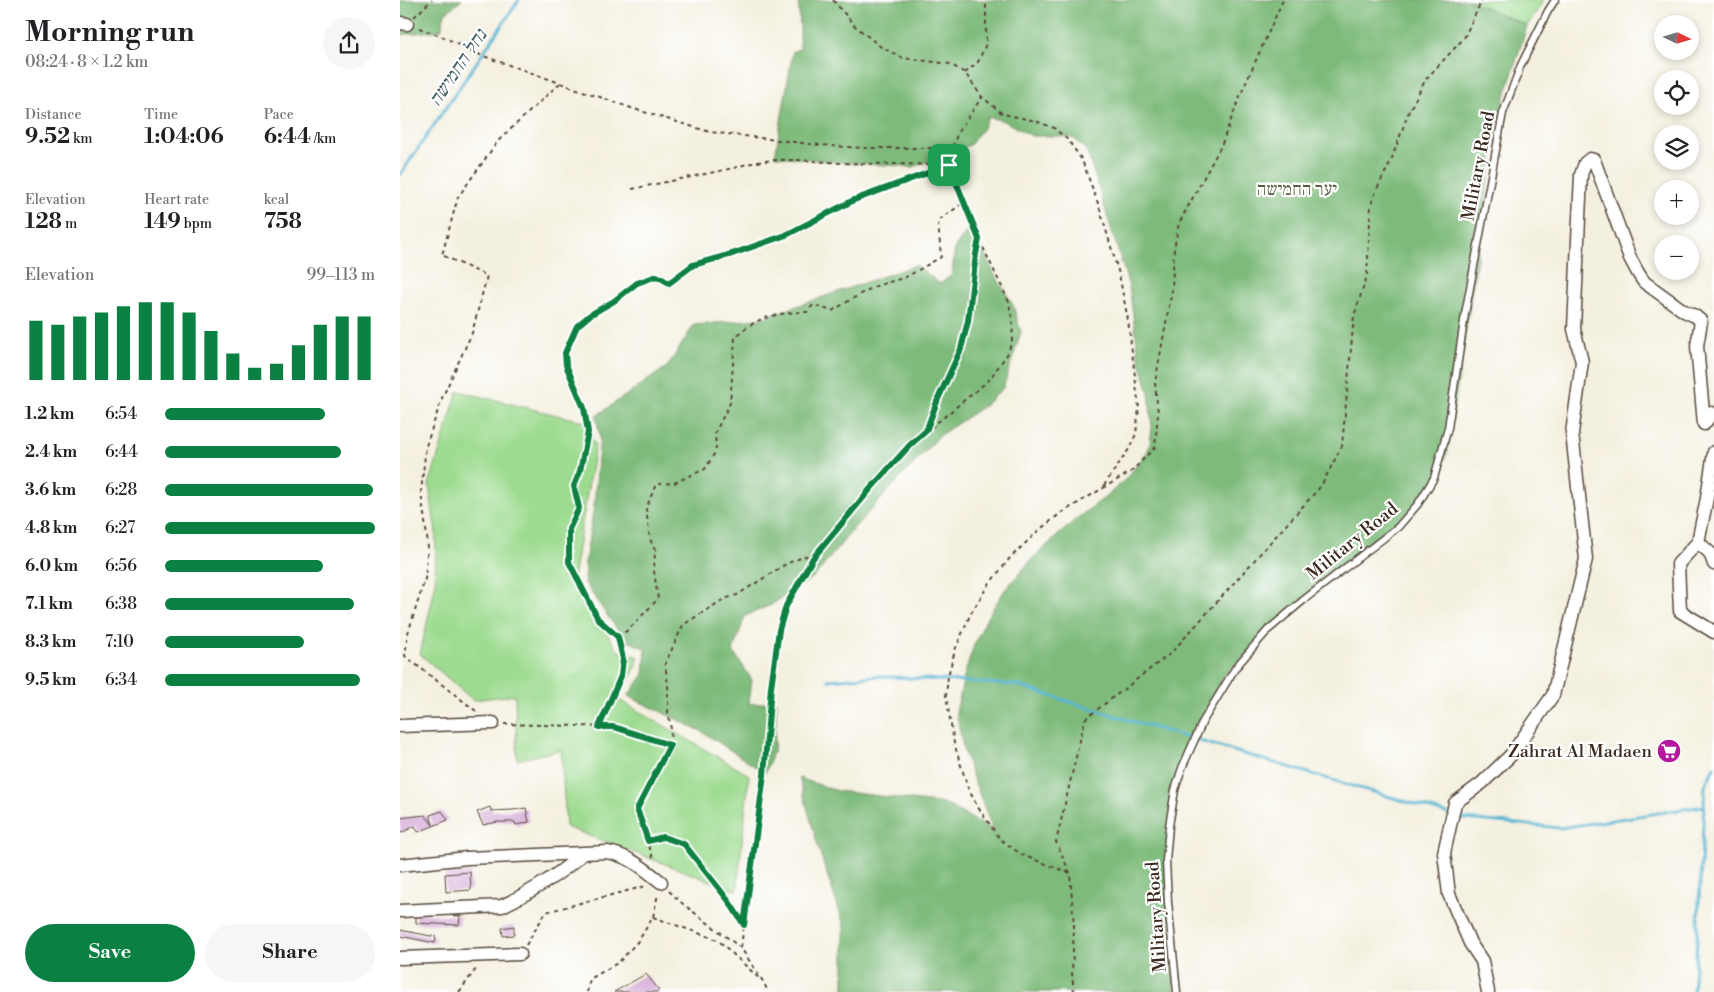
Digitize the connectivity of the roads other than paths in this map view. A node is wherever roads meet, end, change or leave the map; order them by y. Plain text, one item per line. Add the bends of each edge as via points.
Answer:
1 (1555, 0) edge
2 (1714, 414) edge
3 (1714, 452) edge
4 (1698, 542) junction
5 (1714, 564) edge
6 (1714, 632) edge
7 (493, 724) road end
8 (400, 726) edge
9 (582, 854) junction
10 (400, 865) edge
11 (661, 882) road end
12 (400, 911) edge
13 (520, 954) road end
14 (400, 958) edge
15 (1177, 992) edge
16 (1488, 992) edge

1 - 15 lane, Military Road via 1521,65 1503,113 1465,314 1448,428 1434,478 1398,527 1268,630 1236,667 1203,721 1182,768 1170,817 1166,861
2 - 16 street via 1704,424 1697,346 1701,321 1644,282 1630,258 1594,160 1590,159 1585,163 1582,175 1574,329 1582,362 1572,433 1586,559 1553,695 1511,755 1482,783 1455,802 1444,853 1449,894 1470,943 1482,961
3 - 4 street
4 - 5 street via 1710,553
4 - 6 street via 1678,564 1680,610
7 - 8 street
9 - 10 street via 467,858
9 - 11 street via 620,854
9 - 12 street via 565,870 502,906
13 - 14 street

